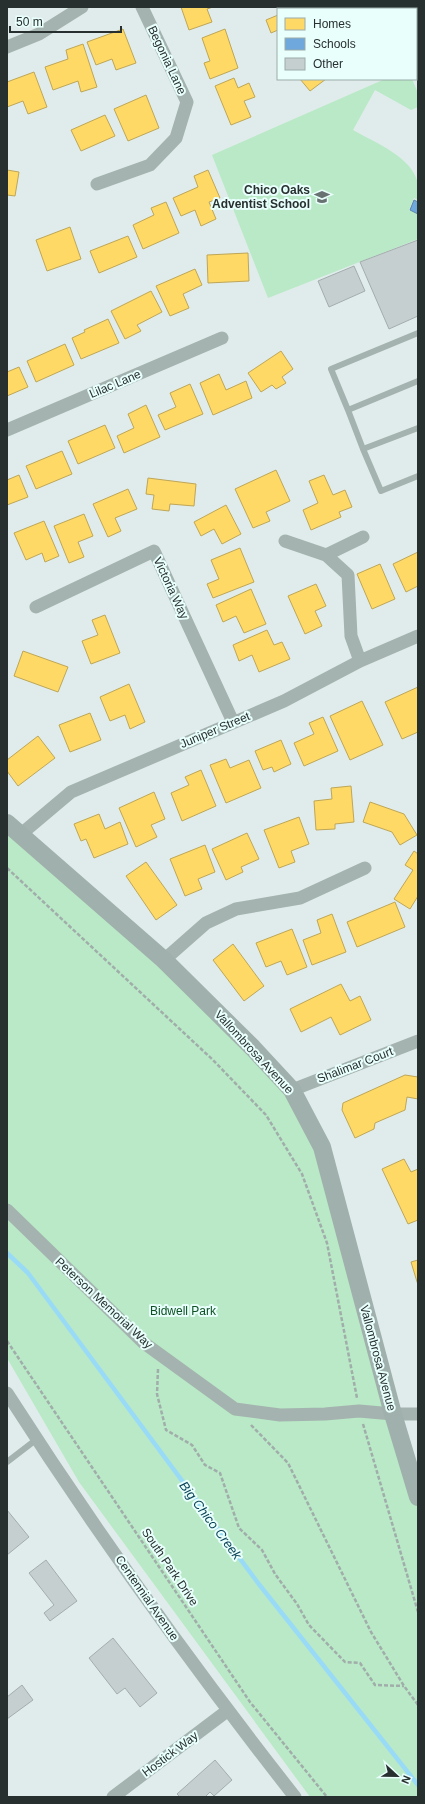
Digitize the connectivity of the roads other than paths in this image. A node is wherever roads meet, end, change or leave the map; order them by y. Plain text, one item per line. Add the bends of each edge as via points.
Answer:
1 (82, 7) edge
2 (142, 7) edge
3 (7, 47) edge
4 (97, 184) dead end
5 (418, 333) edge
6 (222, 338) dead end
7 (418, 380) edge
8 (348, 410) junction
9 (418, 428) edge
10 (7, 430) edge
11 (363, 449) junction
12 (418, 476) edge
13 (363, 537) dead end
14 (285, 541) dead end
15 (326, 555) junction
16 (36, 607) dead end
17 (418, 636) edge
18 (360, 661) junction
19 (233, 722) junction
20 (7, 823) edge
21 (20, 835) junction
22 (365, 868) dead end
23 (164, 960) junction
24 (418, 1040) edge
25 (292, 1090) junction
26 (7, 1210) edge
27 (7, 1393) edge
28 (393, 1414) junction
29 (418, 1414) edge
30 (37, 1440) junction
31 (7, 1462) edge
32 (418, 1497) edge
33 (227, 1711) junction
34 (113, 1797) edge
35 (295, 1797) edge

1 - 3 street via 39,34
2 - 4 street, Begonia Lane via 187,102 176,138 150,165
5 - 8 lane via 331,369
6 - 10 street, Lilac Lane
7 - 8 lane
8 - 11 lane
9 - 11 lane
11 - 12 lane via 381,491
13 - 15 street
14 - 15 street
15 - 18 street via 348,575 351,636
16 - 19 street, Victoria Way via 154,551
17 - 18 street, Juniper Street
18 - 19 street, Juniper Street via 284,701
19 - 21 street, Juniper Street via 71,792
20 - 21 street, Vallombrosa Avenue
21 - 23 street, Vallombrosa Avenue
22 - 23 street via 300,898 236,909 206,923
23 - 25 street, Vallombrosa Avenue
24 - 25 street, Shalimar Court
25 - 28 street, Vallombrosa Avenue via 322,1147
26 - 28 street, Peterson Memorial Way via 139,1338 235,1409 280,1415 360,1411
27 - 30 street, Centennial Avenue
28 - 29 street, Peterson Memorial Way
28 - 32 street, Vallombrosa Avenue
30 - 31 lane
30 - 33 street, Centennial Avenue
33 - 34 street, Hostick Way
33 - 35 street, Centennial Avenue

